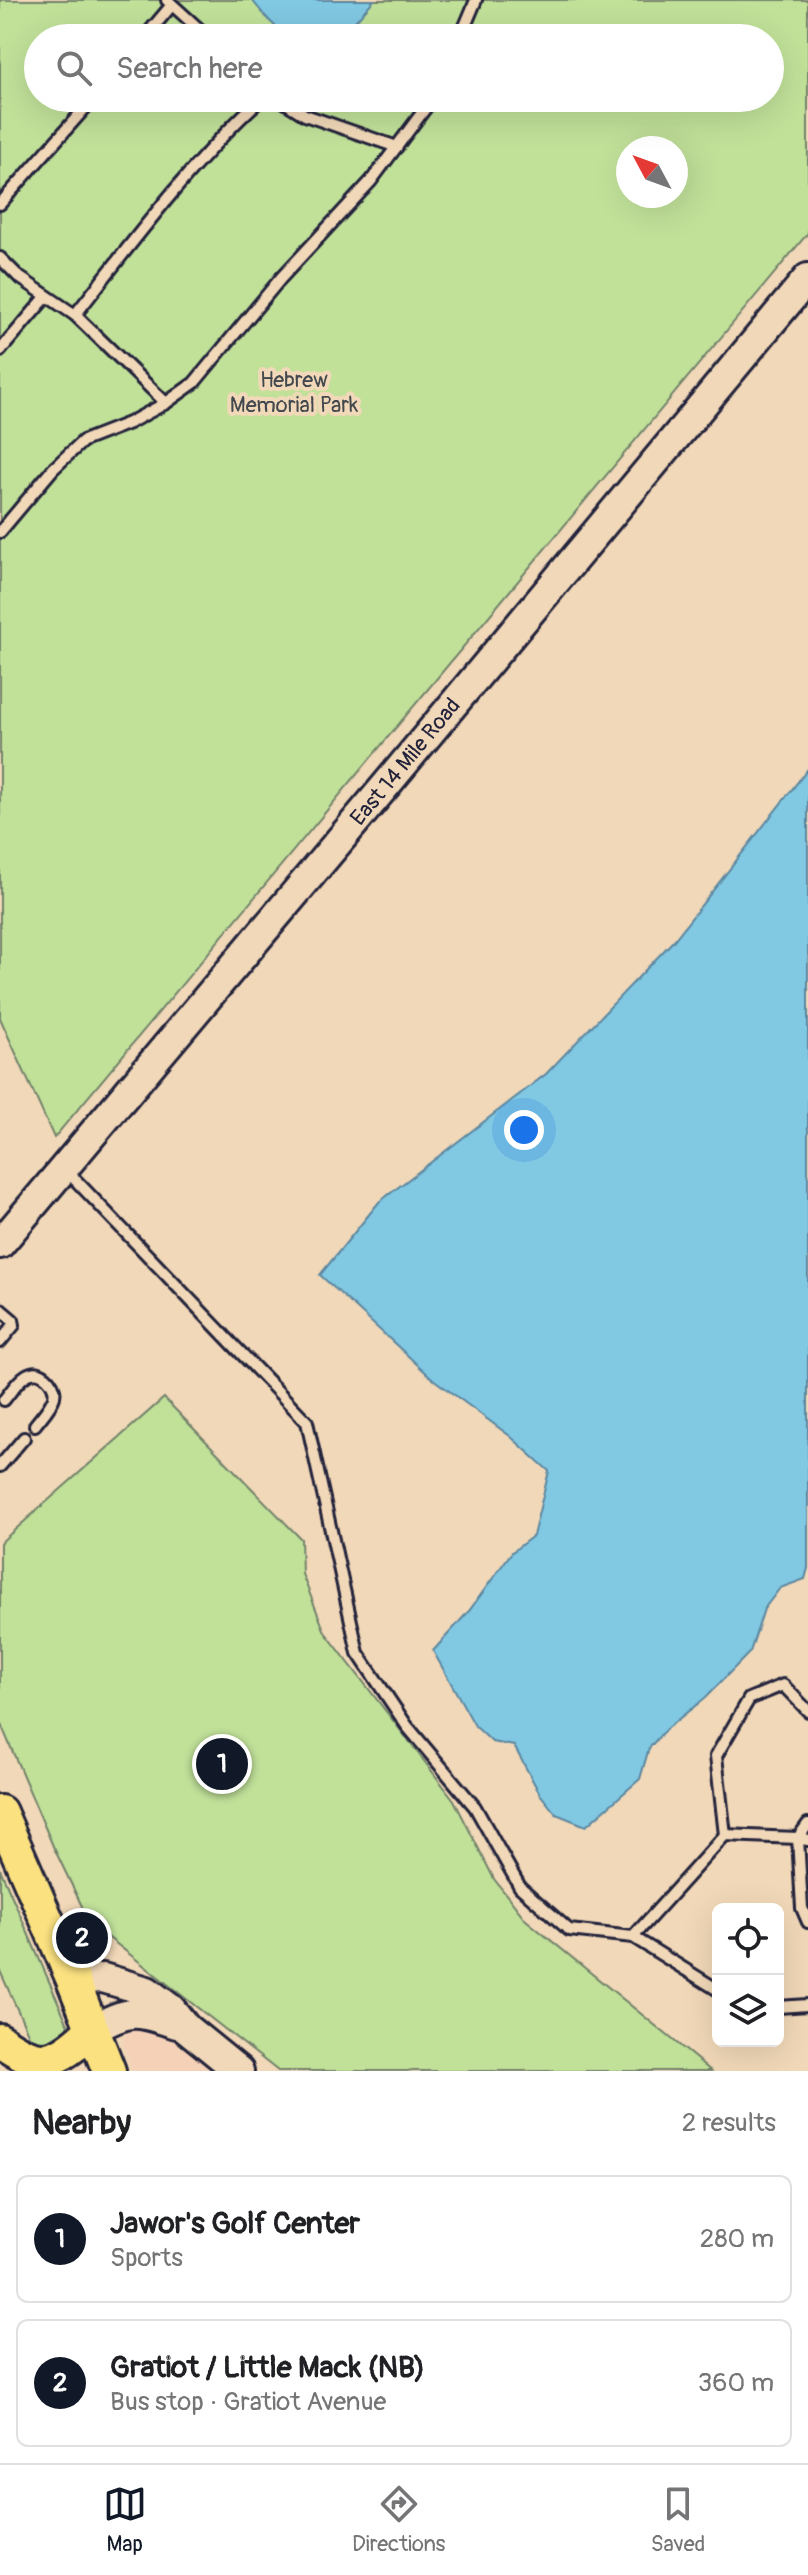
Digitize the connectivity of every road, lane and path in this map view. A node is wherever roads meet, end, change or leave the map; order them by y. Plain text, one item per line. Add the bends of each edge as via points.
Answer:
1 (476, 0) edge
2 (169, 3) edge
3 (154, 24) edge
4 (193, 24) edge
5 (466, 24) edge
6 (82, 112) edge
7 (246, 112) edge
8 (300, 112) edge
9 (423, 112) edge
10 (397, 147) junction
11 (0, 204) edge
12 (0, 258) edge
13 (808, 278) edge
14 (46, 297) junction
15 (75, 315) junction
16 (0, 351) edge
17 (166, 403) junction
18 (0, 532) edge
19 (63, 1167) junction
20 (0, 1244) edge
21 (0, 1309) edge
22 (0, 1342) edge
23 (4, 1400) dead end
24 (35, 1425) dead end
25 (24, 1438) dead end
26 (0, 1466) edge
27 (808, 1711) edge
28 (0, 1812) edge
29 (808, 1824) edge
30 (725, 1835) junction
31 (803, 1839) edge
32 (808, 1922) edge
33 (633, 1937) junction
34 (73, 1980) junction
35 (712, 1986) edge
36 (808, 2005) edge
37 (784, 2007) edge
38 (186, 2028) junction
39 (92, 2030) junction
40 (0, 2040) edge
41 (0, 2047) edge
42 (10, 2071) edge
43 (109, 2071) edge
44 (239, 2071) edge

1 - 5 lane
2 - 3 lane
2 - 4 lane
6 - 11 lane
7 - 15 lane
8 - 10 lane
9 - 10 lane
10 - 17 lane via 194,383
12 - 14 lane
13 - 19 main road, East 14 Mile Road
14 - 15 lane
14 - 16 lane
15 - 17 lane
17 - 18 lane via 83,441
19 - 20 main road, East 14 Mile Road
19 - 33 lane via 307,1422 358,1653 407,1726 475,1807 520,1887 569,1930
21 - 22 lane via 14,1325
23 - 24 lane via 30,1372 45,1375 55,1393
25 - 26 lane
27 - 30 lane via 783,1685 749,1699 716,1756
28 - 34 main road
29 - 31 lane
30 - 31 lane
30 - 33 lane
31 - 32 lane via 802,1908
33 - 35 lane
34 - 38 main road via 103,1978 132,1984 171,2009
34 - 39 main road
36 - 37 lane
38 - 39 main road via 144,2012 117,2016
38 - 44 main road
39 - 40 main road via 62,2056 50,2059 18,2053
39 - 43 main road
41 - 42 main road

